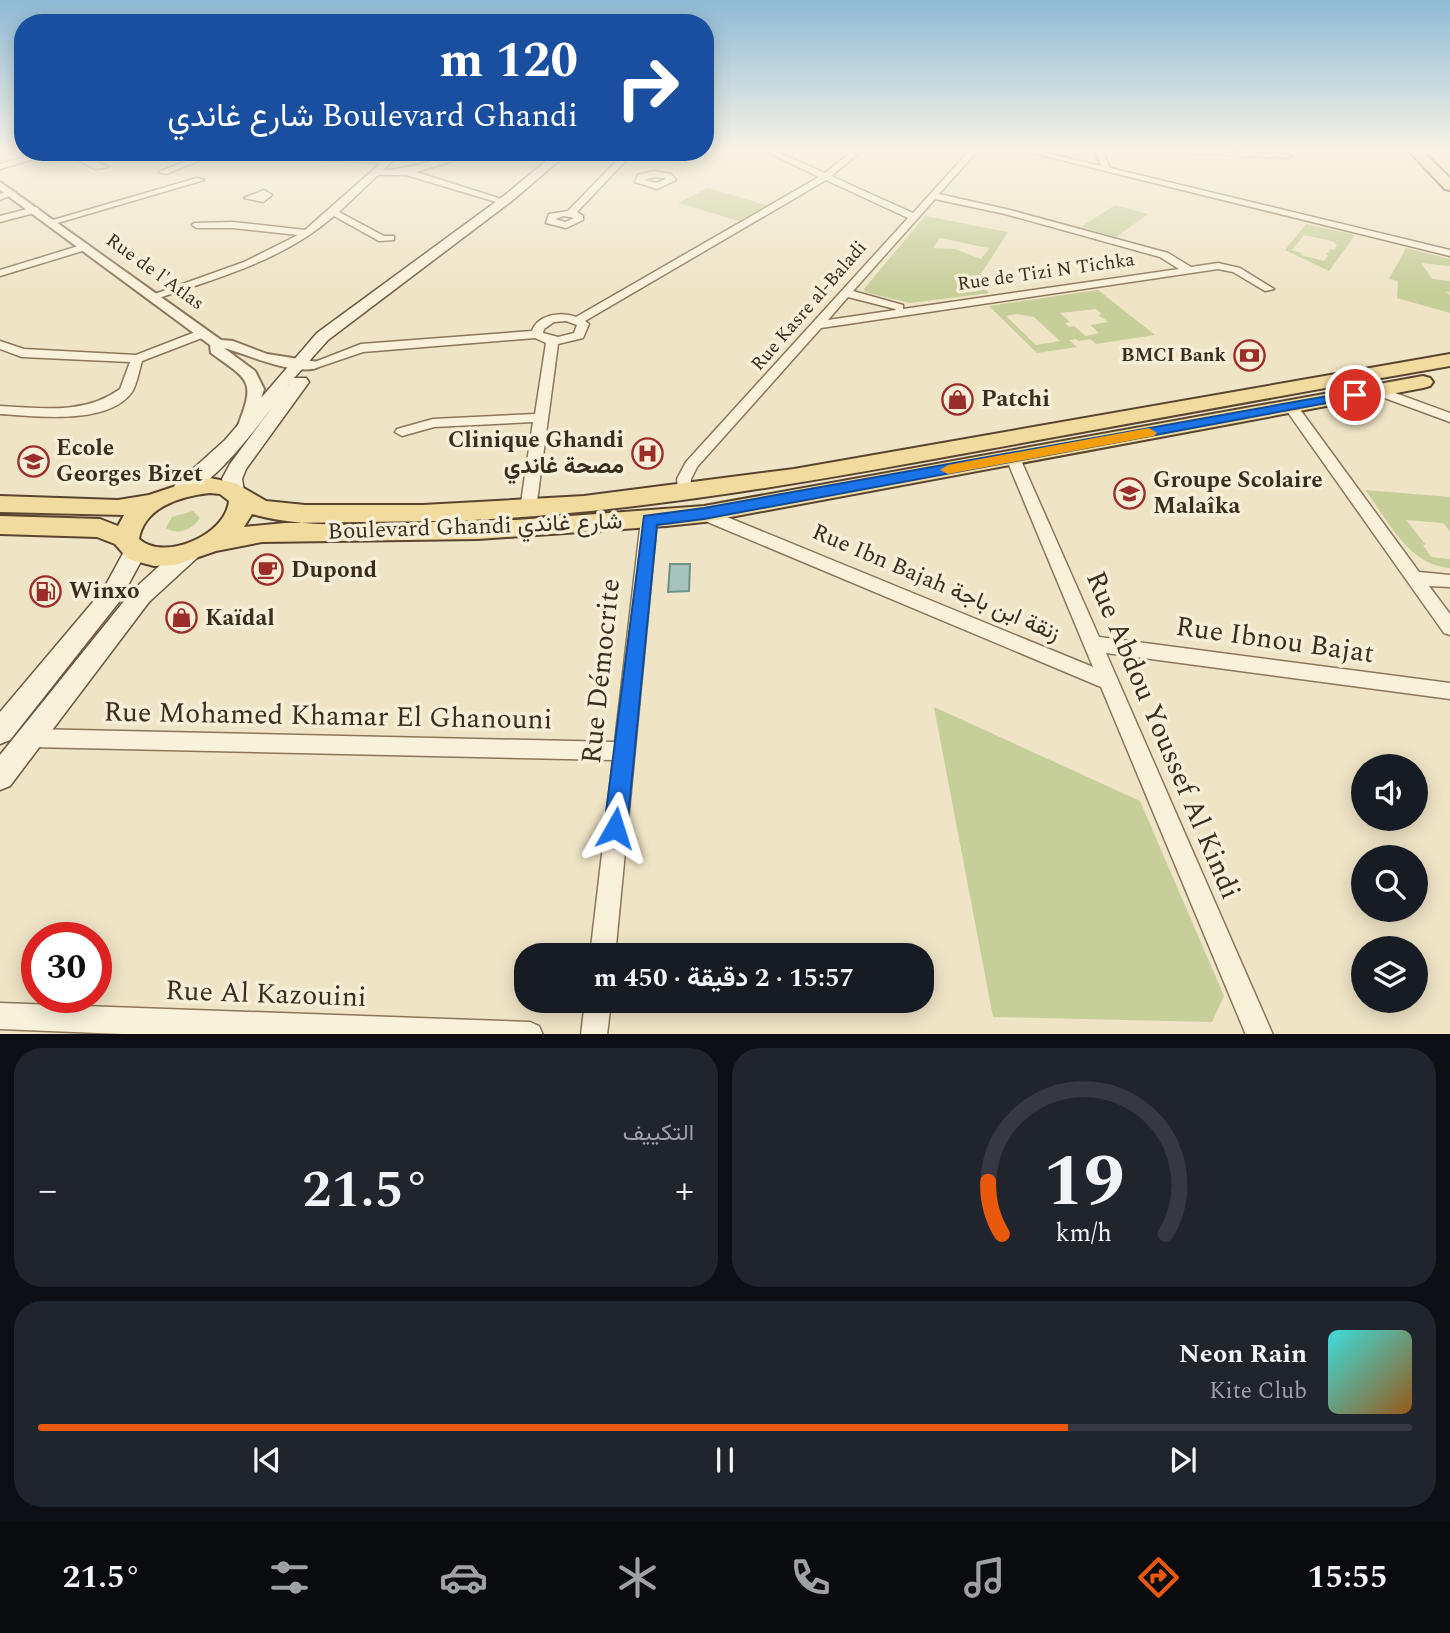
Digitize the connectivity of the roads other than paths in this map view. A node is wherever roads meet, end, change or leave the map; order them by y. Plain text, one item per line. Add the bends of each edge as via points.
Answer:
1 (10, 197) edge
2 (145, 197) edge
3 (349, 197) edge
4 (490, 197) edge
5 (512, 197) edge
6 (594, 197) edge
7 (789, 197) edge
8 (872, 197) edge
9 (929, 197) edge
10 (941, 197) edge
11 (1220, 197) edge
12 (253, 200) dead end
13 (506, 202) junction
14 (35, 210) junction
15 (333, 212) junction
16 (571, 213) dead end
17 (912, 216) junction
18 (239, 217) junction
19 (0, 219) edge
20 (51, 222) junction
21 (197, 225) dead end
22 (308, 233) junction
23 (391, 239) dead end
24 (85, 247) junction
25 (1450, 253) edge
26 (1189, 270) junction
27 (0, 273) edge
28 (1269, 289) dead end
29 (844, 292) junction
30 (155, 296) junction
31 (908, 309) junction
32 (578, 320) junction
33 (816, 325) junction
34 (203, 333) junction
35 (537, 334) junction
36 (552, 341) junction
37 (218, 344) junction
38 (0, 345) edge
39 (136, 359) junction
40 (1450, 360) edge
41 (306, 363) junction
42 (1450, 377) edge
43 (1376, 390) junction
44 (1291, 407) junction
45 (0, 410) edge
46 (541, 418) junction
47 (1450, 418) edge
48 (245, 428) junction
49 (402, 432) dead end
50 (1013, 458) junction
51 (182, 490) junction
52 (684, 494) junction
53 (237, 495) junction
54 (157, 501) junction
55 (0, 504) edge
56 (528, 509) junction
57 (704, 514) junction
58 (649, 520) junction
59 (0, 525) edge
60 (130, 545) junction
61 (196, 549) junction
62 (1414, 578) junction
63 (1450, 580) edge
64 (1450, 628) edge
65 (1093, 644) junction
66 (1109, 682) junction
67 (1450, 691) edge
68 (4, 722) edge
69 (31, 738) junction
70 (623, 751) junction
71 (0, 777) edge
72 (603, 943) edge
73 (597, 1013) edge
74 (0, 1016) edge
75 (530, 1034) edge
76 (594, 1034) edge
77 (1260, 1034) edge

1 - 14 street, Rue de l'Atlas
2 - 20 street
3 - 15 street
4 - 13 street
5 - 13 main road
6 - 16 street
7 - 32 street
8 - 17 street
9 - 17 street, Rue Kasre al-Baladi
10 - 26 street via 1164,255
11 - 25 street
12 - 18 street
13 - 41 main road via 331,330
14 - 19 street
14 - 20 street, Rue de l'Atlas
15 - 22 street
15 - 23 street via 382,239
17 - 29 street, Rue Kasre al-Baladi
18 - 21 street
18 - 22 street
20 - 24 street, Rue de l'Atlas
22 - 30 street via 267,256
24 - 27 street
24 - 30 street, Rue de l'Atlas
26 - 28 street, Rue de Tizi N Tichka via 1224,266
26 - 31 street, Rue de Tizi N Tichka
29 - 31 street, Rue de Tizi N Tichka
29 - 33 street, Rue Kasre al-Baladi
30 - 34 street, Rue de l'Atlas
31 - 33 street, Rue de Tizi N Tichka
32 - 35 street via 551,319 540,325
32 - 36 street via 584,328 579,335
33 - 52 street, Rue Kasre al-Baladi via 691,466 684,479
34 - 37 street, Rue de l'Atlas
34 - 39 street
35 - 36 street
35 - 41 street via 361,348
36 - 46 street
37 - 41 street, Rue de l'Atlas via 264,358
37 - 48 street, Rue de l'Atlas via 216,350 249,374 258,387
38 - 39 street via 22,353
39 - 45 street via 126,391 94,408 78,412
40 - 52 main road, Boulevard Ghandi شارع غاندي
41 - 48 main road
41 - 53 main road via 237,467 232,479
42 - 43 main road, Boulevard Ghandi شارع غاندي
43 - 44 main road, Boulevard Ghandi شارع غاندي
43 - 47 street
44 - 50 main road, Boulevard Ghandi شارع غاندي
44 - 62 street
46 - 49 street via 433,423
46 - 56 street
48 - 51 main road via 205,473
50 - 57 main road, Boulevard Ghandi شارع غاندي
50 - 65 street, Rue Abdou Youssef Al Kindi
51 - 53 main road, Boulevard Ghandi شارع غاندي via 213,486
51 - 54 main road, Boulevard Ghandi شارع غاندي
52 - 56 main road, Boulevard Ghandi شارع غاندي
53 - 56 main road, Boulevard Ghandi شارع غاندي via 258,508 300,513
53 - 61 main road via 242,509 237,521 223,535
54 - 55 main road via 118,508
54 - 60 main road via 127,530
57 - 58 main road, Boulevard Ghandi شارع غاندي
57 - 66 street, Rue Ibn Bajah زنقة ابن باجة
58 - 61 main road, Boulevard Ghandi شارع غاندي via 460,531 264,534
58 - 70 street, Rue Démocrite
59 - 60 main road via 100,528
60 - 61 main road, Boulevard Ghandi شارع غاندي via 159,557
60 - 68 main road via 111,596
61 - 69 main road via 141,596
62 - 63 street
62 - 64 street
65 - 66 street, Rue Abdou Youssef Al Kindi
65 - 67 street, Rue Ibnou Bajat
66 - 77 street, Rue Abdou Youssef Al Kindi
69 - 70 street, Rue Mohamed Khamar El Ghanouni
69 - 71 main road
70 - 72 street, Rue Démocrite
73 - 76 street
74 - 75 street, Rue Al Kazouini

